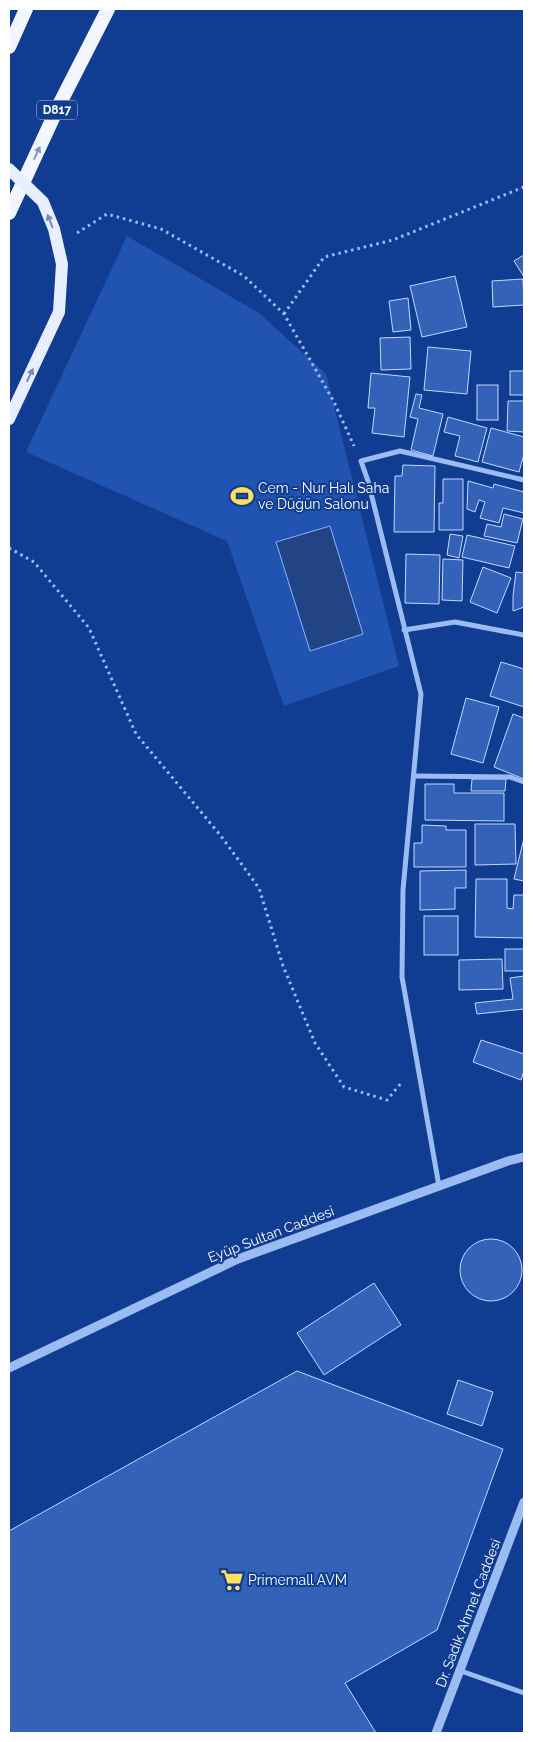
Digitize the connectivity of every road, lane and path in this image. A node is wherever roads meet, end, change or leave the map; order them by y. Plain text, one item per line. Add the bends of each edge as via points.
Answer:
1 (26, 9) edge
2 (108, 9) edge
3 (9, 47) edge
4 (9, 169) edge
5 (524, 187) edge
6 (9, 213) edge
7 (58, 246) junction
8 (284, 314) junction
9 (9, 419) edge
10 (361, 461) junction
11 (524, 480) edge
12 (9, 548) edge
13 (404, 630) junction
14 (524, 635) edge
15 (414, 776) junction
16 (524, 782) edge
17 (417, 1063) junction
18 (524, 1157) edge
19 (439, 1186) junction
20 (9, 1368) edge
21 (524, 1502) edge
22 (460, 1672) junction
23 (524, 1692) edge
24 (436, 1733) edge

1 - 3 highway
6 -> 2 highway, D817
7 -> 4 main road, bridge via 43,202
5 - 8 path via 393,240 324,257
7 - 8 path via 107,214 161,228 244,276
9 -> 7 main road, bridge via 59,312 62,264
8 - 10 path via 334,402
10 - 11 street via 400,451
10 - 13 street
12 - 17 path via 34,562 89,628 136,734 221,836 259,888 284,966 315,1043 344,1087 387,1100
13 - 14 street via 455,622
13 - 15 street via 421,694
15 - 16 street via 510,777
15 - 17 street via 403,890 402,977
17 - 19 street
18 - 19 street, Eyüp Sultan Caddesi
19 - 20 street, Eyüp Sultan Caddesi via 238,1259
21 - 22 street, Dr. Sadık Ahmet Caddesi
22 - 23 street
22 - 24 street, Dr. Sadık Ahmet Caddesi

